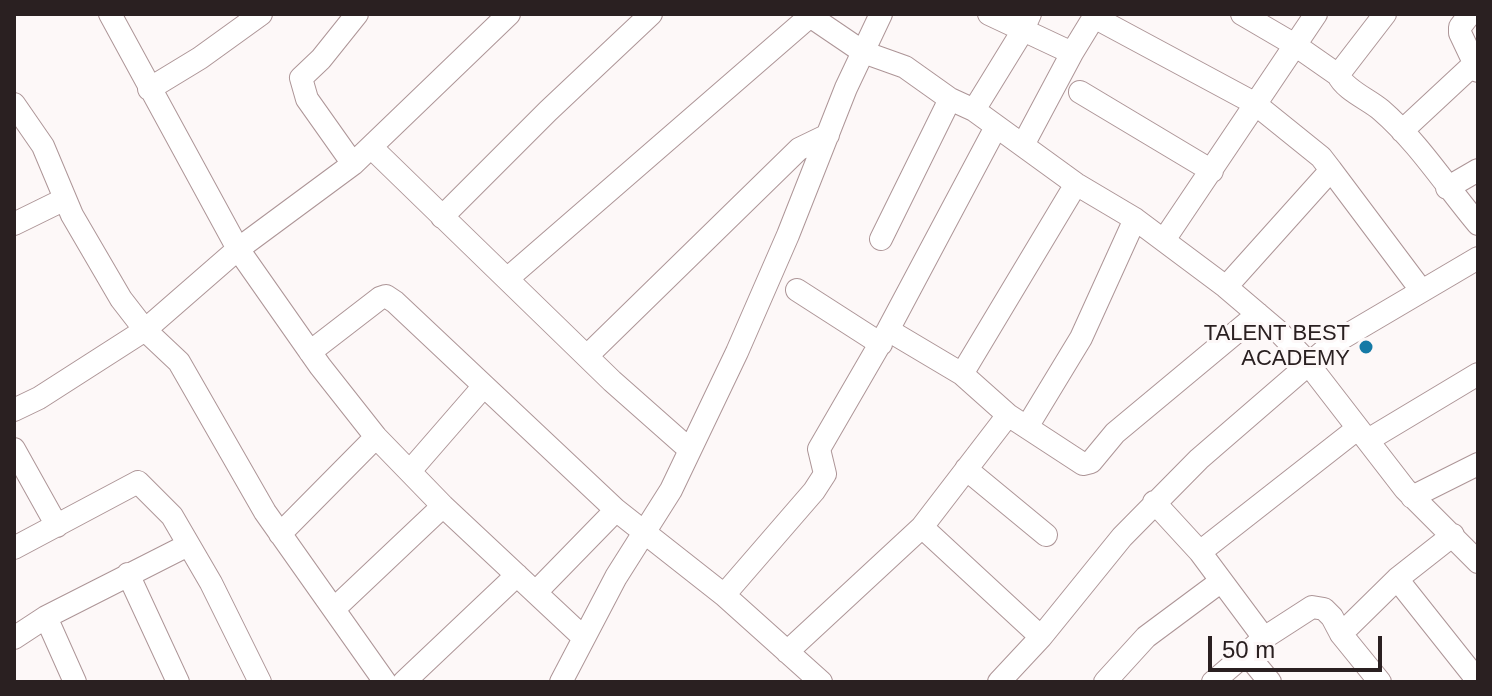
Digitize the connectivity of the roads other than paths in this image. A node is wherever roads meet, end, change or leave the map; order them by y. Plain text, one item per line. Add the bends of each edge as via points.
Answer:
1 (110, 14) edge
2 (261, 14) edge
3 (357, 14) edge
4 (509, 14) edge
5 (651, 14) edge
6 (881, 14) edge
7 (989, 14) edge
8 (1242, 14) edge
9 (1316, 14) edge
10 (1385, 14) edge
11 (1470, 14) edge
12 (808, 15) edge
13 (1026, 23) edge
14 (1295, 45) junction
15 (863, 52) junction
16 (1072, 53) junction
17 (1476, 68) edge
18 (1338, 75) junction
19 (149, 89) junction
20 (1080, 92) dead end
21 (950, 99) junction
22 (1254, 103) junction
23 (14, 104) edge
24 (974, 110) junction
25 (996, 127) junction
26 (1402, 131) junction
27 (828, 135) junction
28 (1023, 145) junction
29 (371, 147) junction
30 (353, 164) junction
31 (1331, 170) junction
32 (1478, 170) edge
33 (1212, 171) junction
34 (1076, 184) junction
35 (1447, 188) junction
36 (65, 199) junction
37 (442, 217) junction
38 (1135, 219) junction
39 (14, 224) edge
40 (1478, 224) edge
41 (881, 239) dead end
42 (1164, 240) junction
43 (238, 249) junction
44 (1478, 258) edge
45 (507, 279) junction
46 (1226, 287) junction
47 (797, 290) dead end
48 (1421, 290) junction
49 (1258, 314) junction
50 (145, 330) junction
51 (885, 337) junction
52 (310, 352) junction
53 (587, 356) junction
54 (1308, 364) junction
55 (962, 374) junction
56 (1478, 374) edge
57 (483, 387) junction
58 (14, 410) edge
59 (1017, 421) junction
60 (1363, 435) junction
61 (376, 437) junction
62 (14, 449) edge
63 (690, 450) junction
64 (1478, 464) edge
65 (966, 469) junction
66 (410, 471) junction
67 (1412, 497) junction
68 (1154, 502) junction
69 (443, 506) junction
70 (616, 510) junction
71 (57, 526) junction
72 (922, 527) junction
73 (645, 531) junction
74 (280, 534) junction
75 (1046, 535) dead end
76 (1453, 535) junction
77 (188, 545) junction
78 (14, 548) edge
79 (1200, 552) junction
80 (1476, 557) edge
81 (128, 574) junction
82 (517, 575) junction
83 (1397, 579) junction
84 (1220, 582) junction
85 (537, 591) junction
86 (724, 595) junction
87 (334, 609) junction
88 (46, 617) junction
89 (1341, 634) junction
90 (1041, 637) junction
91 (14, 638) edge
92 (584, 638) junction
93 (1264, 638) junction
94 (787, 652) junction
95 (1246, 653) junction
96 (1004, 680) edge
97 (1478, 681) edge
98 (75, 682) edge
99 (178, 682) edge
100 (260, 682) edge
101 (385, 682) edge
102 (404, 682) edge
103 (561, 682) edge
104 (821, 682) edge
105 (1105, 682) edge
106 (1213, 682) edge
107 (1270, 682) edge
108 (1380, 682) edge

1 - 19 street
2 - 19 street
3 - 30 street via 301,78 307,99
4 - 29 street
5 - 37 street
6 - 15 street
7 - 13 street
8 - 14 street
9 - 14 street
10 - 18 street
11 - 17 street via 1460,33
12 - 15 street
12 - 45 street
13 - 16 street
13 - 24 street
14 - 18 street
14 - 22 street
15 - 21 street via 905,67
15 - 27 street
16 - 22 street via 1092,19 1100,19
16 - 28 street
17 - 26 street
18 - 26 street
19 - 43 street
20 - 33 street
21 - 24 street
21 - 41 street
22 - 31 street
22 - 33 street
23 - 36 street via 43,146
24 - 25 street
25 - 28 street
25 - 51 street
26 - 35 street
27 - 53 street via 799,149
27 - 63 street
28 - 34 street
29 - 30 street
29 - 37 street
30 - 43 street
31 - 46 street
31 - 48 street
32 - 35 street
33 - 42 street
34 - 38 street
34 - 55 street
35 - 40 street
36 - 39 street
36 - 50 street via 97,261
37 - 45 street
38 - 42 street
38 - 59 street via 1081,338
42 - 46 street
43 - 50 street
43 - 52 street
44 - 48 street
45 - 53 street
46 - 49 street
47 - 51 street
48 - 54 street
49 - 54 street
49 - 59 street via 1115,433 1091,462 1076,462
50 - 58 street
50 - 74 street via 179,362
51 - 55 street
51 - 86 street via 819,449 825,474
52 - 57 street via 386,296
52 - 61 street
53 - 63 street
54 - 60 street
54 - 68 street
55 - 59 street
56 - 60 street
57 - 66 street
57 - 70 street
59 - 65 street
60 - 67 street
60 - 79 street
61 - 66 street
61 - 74 street
62 - 71 street
63 - 73 street
64 - 67 street
65 - 72 street
65 - 75 street
66 - 69 street
67 - 76 street
68 - 79 street
68 - 90 street
69 - 82 street
69 - 87 street
70 - 73 street
70 - 85 street
71 - 77 street via 138,482 172,516
71 - 78 street
72 - 90 street
72 - 94 street
73 - 86 street
73 - 92 street
74 - 87 street
76 - 80 street
76 - 83 street
77 - 81 street
77 - 100 street
79 - 84 street
81 - 88 street
81 - 99 street
82 - 85 street
82 - 102 street
83 - 89 street
83 - 97 street
84 - 93 street
84 - 105 street via 1146,637
85 - 92 street
86 - 94 street
87 - 101 street
88 - 91 street
88 - 98 street
89 - 93 street via 1332,617 1312,607
89 - 108 street
90 - 96 street
92 - 103 street
93 - 95 street
94 - 104 street
95 - 106 street
95 - 107 street

